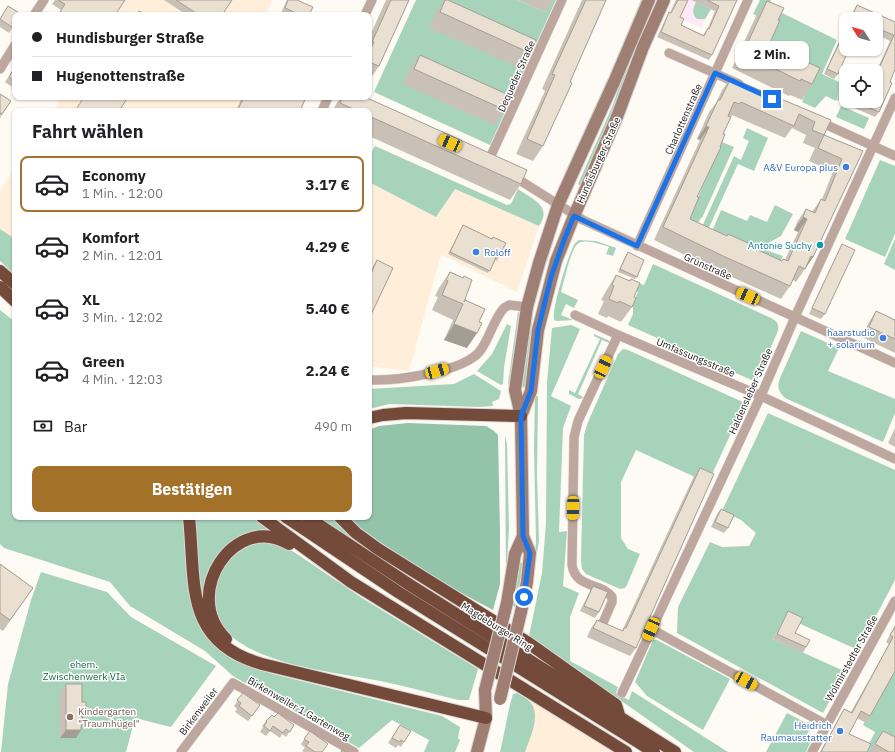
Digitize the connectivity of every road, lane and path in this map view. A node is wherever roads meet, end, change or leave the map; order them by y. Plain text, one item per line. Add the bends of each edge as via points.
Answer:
1 (44, 0) edge
2 (372, 0) edge
3 (562, 0) edge
4 (649, 0) edge
5 (664, 0) edge
6 (748, 0) edge
7 (36, 12) edge
8 (366, 12) edge
9 (12, 50) edge
10 (669, 53) dead end
11 (0, 69) edge
12 (715, 73) junction
13 (751, 89) edge
14 (895, 98) edge
15 (807, 116) edge
16 (873, 145) junction
17 (479, 156) edge
18 (895, 156) edge
19 (489, 160) junction
20 (558, 205) junction
21 (574, 216) junction
22 (637, 246) junction
23 (0, 271) edge
24 (12, 281) edge
25 (0, 287) edge
26 (12, 297) edge
27 (527, 307) junction
28 (575, 315) dead end
29 (795, 317) junction
30 (618, 335) junction
31 (895, 363) edge
32 (372, 380) edge
33 (761, 396) junction
34 (521, 416) junction
35 (372, 417) edge
36 (895, 459) edge
37 (189, 520) edge
38 (266, 520) edge
39 (290, 520) edge
40 (312, 520) edge
41 (343, 520) edge
42 (523, 536) junction
43 (315, 556) junction
44 (895, 600) edge
45 (602, 625) edge
46 (651, 629) junction
47 (272, 666) junction
48 (233, 683) joint
49 (622, 693) dead end
50 (620, 717) junction
51 (486, 718) junction
52 (827, 725) junction
53 (186, 750) edge
54 (354, 752) edge
55 (477, 752) edge
56 (626, 752) edge
57 (654, 752) edge
58 (675, 752) edge
59 (812, 752) edge

1 - 7 street
2 - 8 street
3 - 19 street, Dequeder Straße
4 - 20 main road, Hundisburger Straße
5 - 21 main road, Hundisburger Straße
6 - 12 street, Charlottenstraße
9 - 11 street
10 - 12 street
12 - 13 street
12 - 22 street, Charlottenstraße
14 - 16 street, Haldensleber Straße
15 - 16 street
16 - 18 street
16 - 29 street, Haldensleber Straße
17 - 19 street, Grünstraße
19 - 20 street, Grünstraße
20 - 21 street, Grünstraße
20 - 27 main road, Hundisburger Straße
21 - 22 street, Grünstraße
21 - 34 main road, Hundisburger Straße via 551,277 538,330 531,391
22 - 29 street, Grünstraße
23 - 24 highway
25 - 26 highway
27 - 32 street via 509,305 504,308 480,351 463,363 412,376
27 - 34 main road, Hundisburger Straße via 515,390
28 - 30 street, Umfassungsstraße
29 - 31 street, Grünstraße
29 - 33 street, Haldensleber Straße
30 - 33 street, Umfassungsstraße
30 - 45 street via 578,421 574,437 572,565 580,580 612,597
33 - 36 street, Umfassungsstraße
33 - 46 street, Haldensleber Straße
34 - 35 highway via 406,413
34 - 42 main road, Hundisburger Straße
37 - 47 highway via 196,592 199,609 207,628 218,642 233,653 253,662
38 - 43 highway
39 - 57 highway via 398,592
40 - 50 highway, Magdeburger Ring
41 - 50 highway via 378,549 527,642 586,683 616,705
42 - 51 main road, Hundisburger Straße, bridge via 515,554 507,603 484,690
42 - 51 main road, Hundisburger Straße, bridge via 530,553 521,612 500,699
43 - 47 highway via 302,552 278,538 260,537 234,547 213,574 208,598 211,615 218,630 232,644
43 - 56 highway via 389,606
44 - 52 street, Wolmirstedter Straße
46 - 49 street, Haldensleber Straße
46 - 52 street
47 - 51 highway
48 - 53 street, Birkenweiler
48 - 54 street, Birkenweiler 1.Gartenweg
50 - 58 highway, Magdeburger Ring
51 - 55 main road
52 - 59 street, Wolmirstedter Straße

